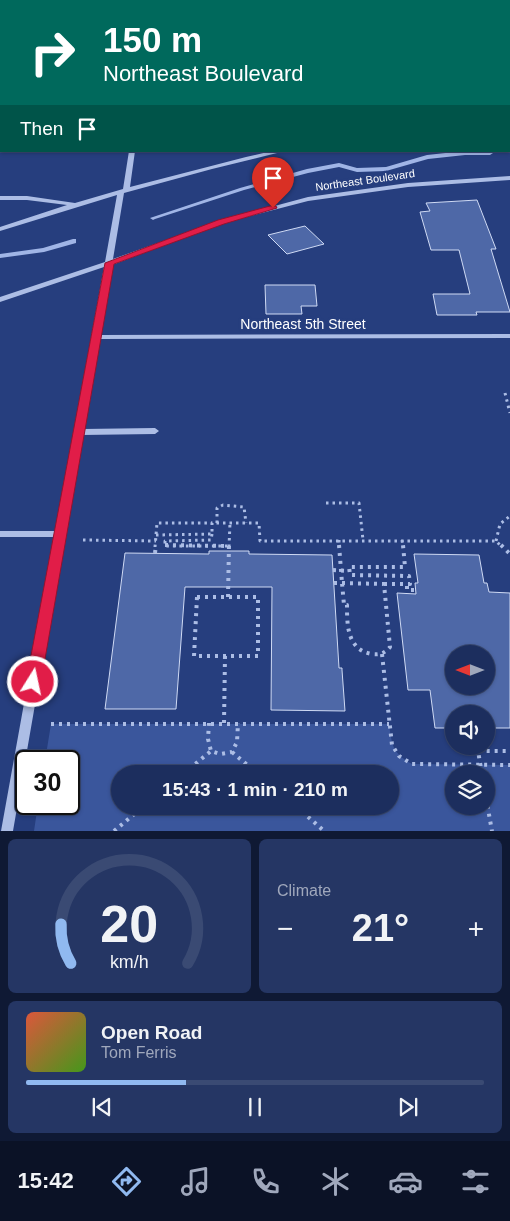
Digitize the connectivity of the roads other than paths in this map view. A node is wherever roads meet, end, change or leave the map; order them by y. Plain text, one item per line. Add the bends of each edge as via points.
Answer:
1 (132, 152) edge
2 (277, 152) edge
3 (510, 178) edge
4 (123, 191) junction
5 (0, 198) edge
6 (75, 205) junction
7 (0, 229) edge
8 (109, 263) junction
9 (0, 300) edge
10 (510, 336) edge
11 (96, 337) junction
12 (155, 431) dead end
13 (79, 432) junction
14 (0, 534) edge
15 (60, 534) junction
16 (7, 831) edge

1 - 4 street
2 - 4 street
3 - 8 street, Northeast Boulevard via 408,185 308,199 221,222
4 - 6 street
4 - 8 street
5 - 6 street via 27,198
6 - 7 street
8 - 9 street, Northeast Boulevard
8 - 11 street
10 - 11 street, Northeast 5th Street
11 - 13 street
12 - 13 street
13 - 15 street
14 - 15 street
15 - 16 street

